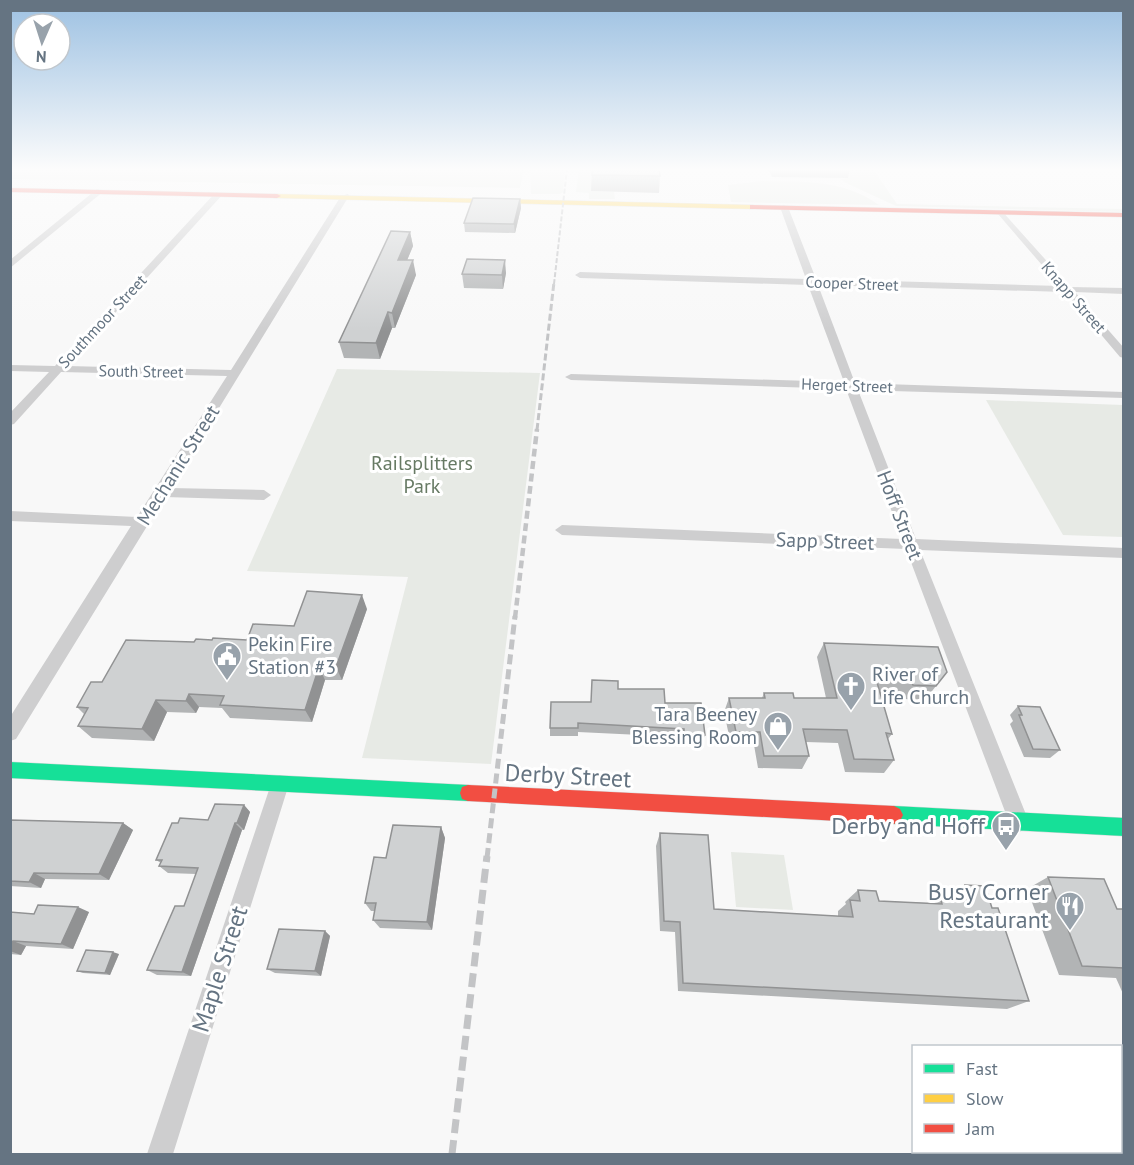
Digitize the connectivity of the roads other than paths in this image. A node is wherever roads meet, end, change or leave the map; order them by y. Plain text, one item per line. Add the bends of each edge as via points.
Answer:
1 (61, 223) edge
2 (192, 223) edge
3 (328, 223) edge
4 (790, 223) edge
5 (1011, 223) edge
6 (10, 265) edge
7 (580, 275) dead end
8 (812, 282) junction
9 (1067, 290) junction
10 (1124, 291) edge
11 (1124, 355) edge
12 (10, 368) edge
13 (58, 369) junction
14 (235, 373) junction
15 (571, 377) dead end
16 (850, 385) junction
17 (1124, 394) edge
18 (10, 421) edge
19 (162, 492) junction
20 (264, 495) dead end
21 (10, 516) edge
22 (142, 522) junction
23 (562, 530) dead end
24 (911, 544) junction
25 (1124, 553) edge
26 (10, 733) edge
27 (10, 770) edge
28 (280, 784) junction
29 (1019, 822) junction
30 (1124, 827) edge
31 (160, 1155) edge

1 - 6 street
2 - 13 street, Southmoor Street
3 - 14 street, Mechanic Street
4 - 8 street, Hoff Street
5 - 9 street, Knapp Street
7 - 8 street, Cooper Street
8 - 9 street, Cooper Street
8 - 16 street, Hoff Street
9 - 10 street, Cooper Street
9 - 11 street, Knapp Street
12 - 13 street, South Street
13 - 14 street, South Street
13 - 18 street, Southmoor Street
14 - 19 street, Mechanic Street
15 - 16 street, Herget Street
16 - 17 street, Herget Street
16 - 24 street, Hoff Street
19 - 20 street
19 - 22 street, Mechanic Street
21 - 22 street
22 - 26 street, Mechanic Street
23 - 24 street, Sapp Street
24 - 25 street, Sapp Street
24 - 29 street, Hoff Street
27 - 28 street, Derby Street
28 - 29 street, Derby Street
28 - 31 street, Maple Street
29 - 30 street, Derby Street

